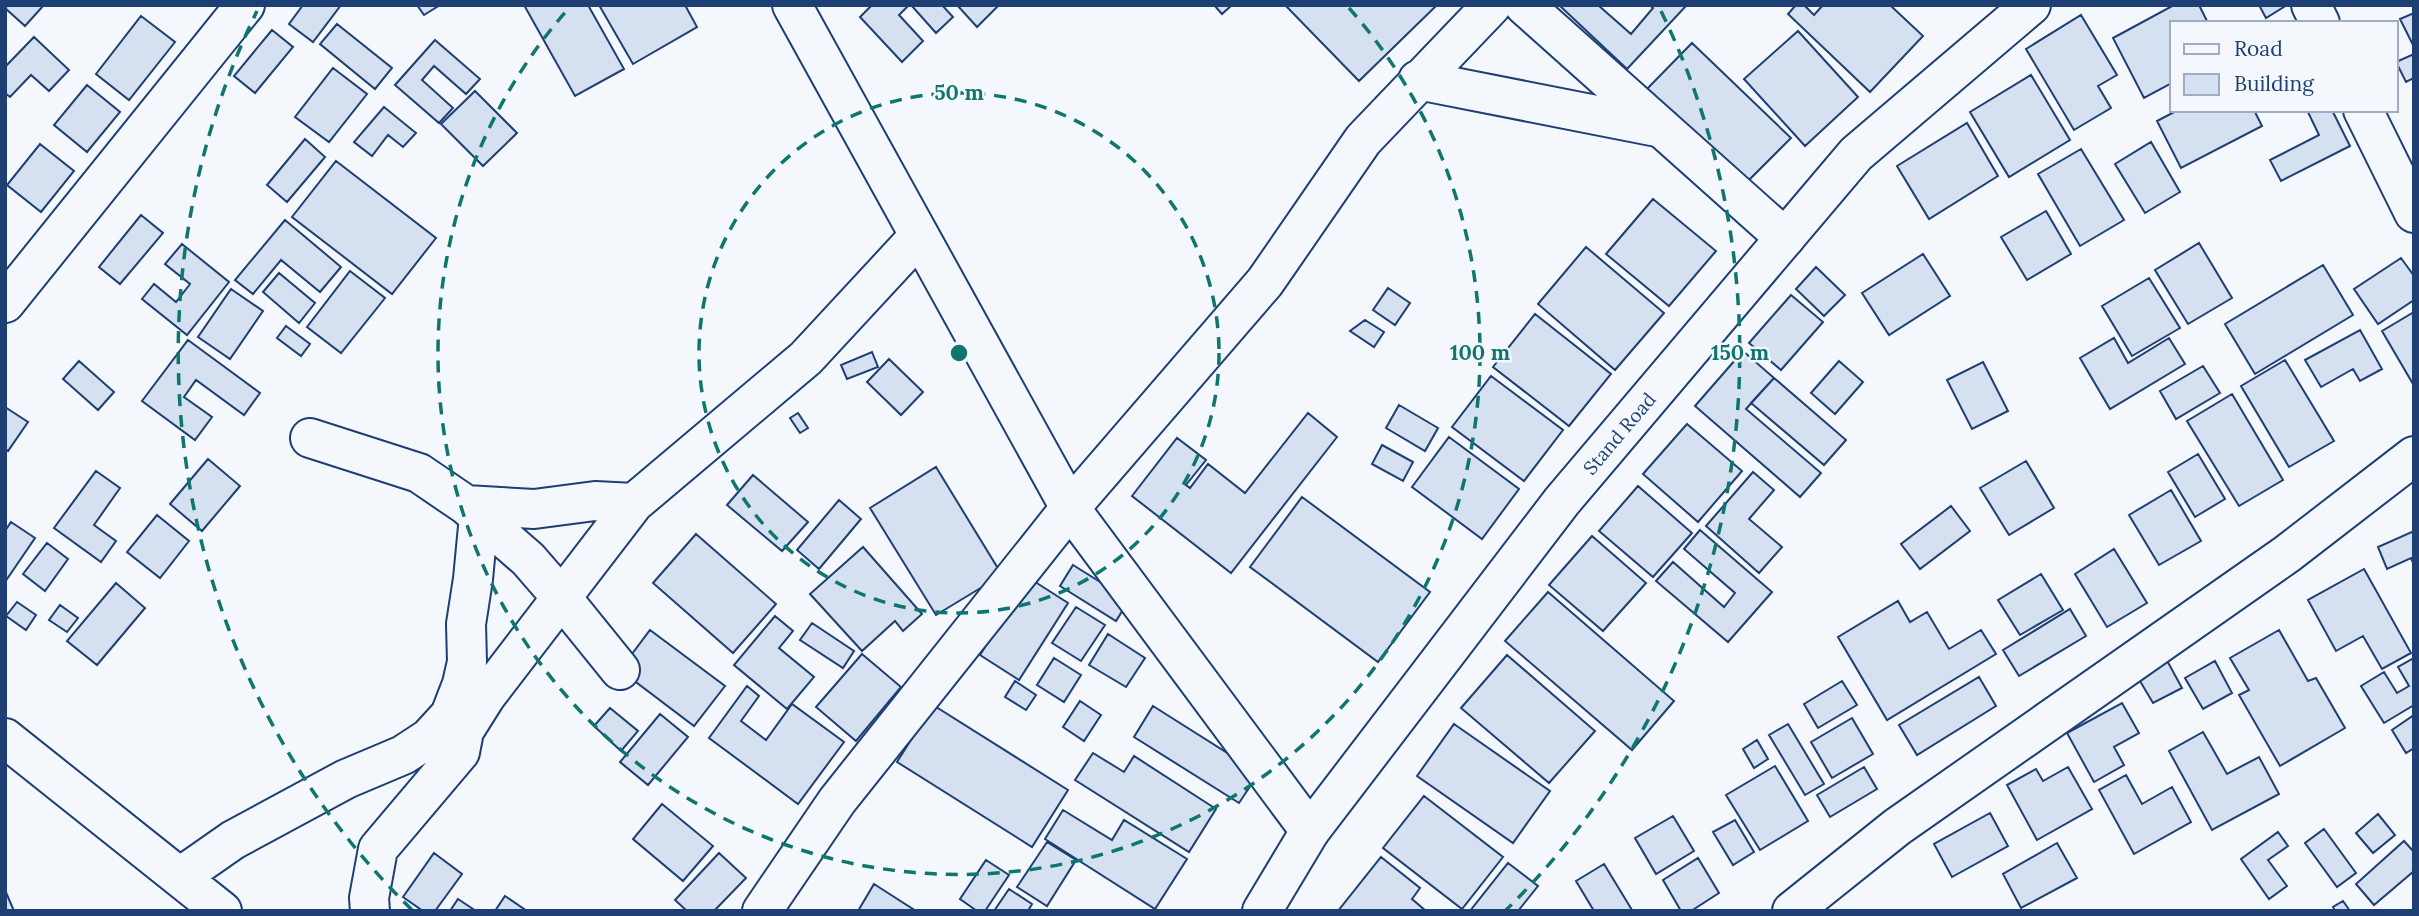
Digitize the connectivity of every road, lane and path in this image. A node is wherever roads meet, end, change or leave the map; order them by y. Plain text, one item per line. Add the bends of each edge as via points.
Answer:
1 (245, 5) edge
2 (792, 5) edge
3 (1492, 5) edge
4 (1524, 5) edge
5 (2031, 5) edge
6 (2311, 5) edge
7 (2319, 21) edge
8 (1418, 80) junction
9 (2364, 112) edge
10 (1662, 128) junction
11 (2414, 213) edge
12 (919, 236) junction
13 (1785, 237) junction
14 (5, 303) edge
15 (310, 438) dead end
16 (2414, 456) edge
17 (634, 503) junction
18 (1070, 508) junction
19 (472, 511) junction
20 (561, 597) junction
21 (620, 670) dead end
22 (5, 737) edge
23 (1310, 831) junction
24 (180, 877) junction
25 (222, 911) edge
26 (370, 911) edge
27 (762, 911) edge
28 (1262, 911) edge
29 (1792, 911) edge

1 - 14 street
2 - 12 street
3 - 8 street
4 - 10 street
5 - 13 street, Stand Road via 1856,154
6 - 7 street
8 - 10 street
8 - 18 street via 1363,140 1265,282
9 - 11 street
10 - 13 street
12 - 17 street via 806,358
12 - 18 street
13 - 23 street, Stand Road via 1562,501
15 - 19 street via 419,473
16 - 29 street via 2287,554 1897,827
17 - 19 street via 595,501
17 - 20 street
18 - 23 street
18 - 27 street via 838,801
19 - 20 street via 528,559
19 - 24 street via 467,662 450,715 429,738 403,755 346,779 233,840
20 - 21 street
20 - 26 street via 464,731 460,752 378,849
22 - 24 street
23 - 28 street, Stand Road
24 - 25 street

